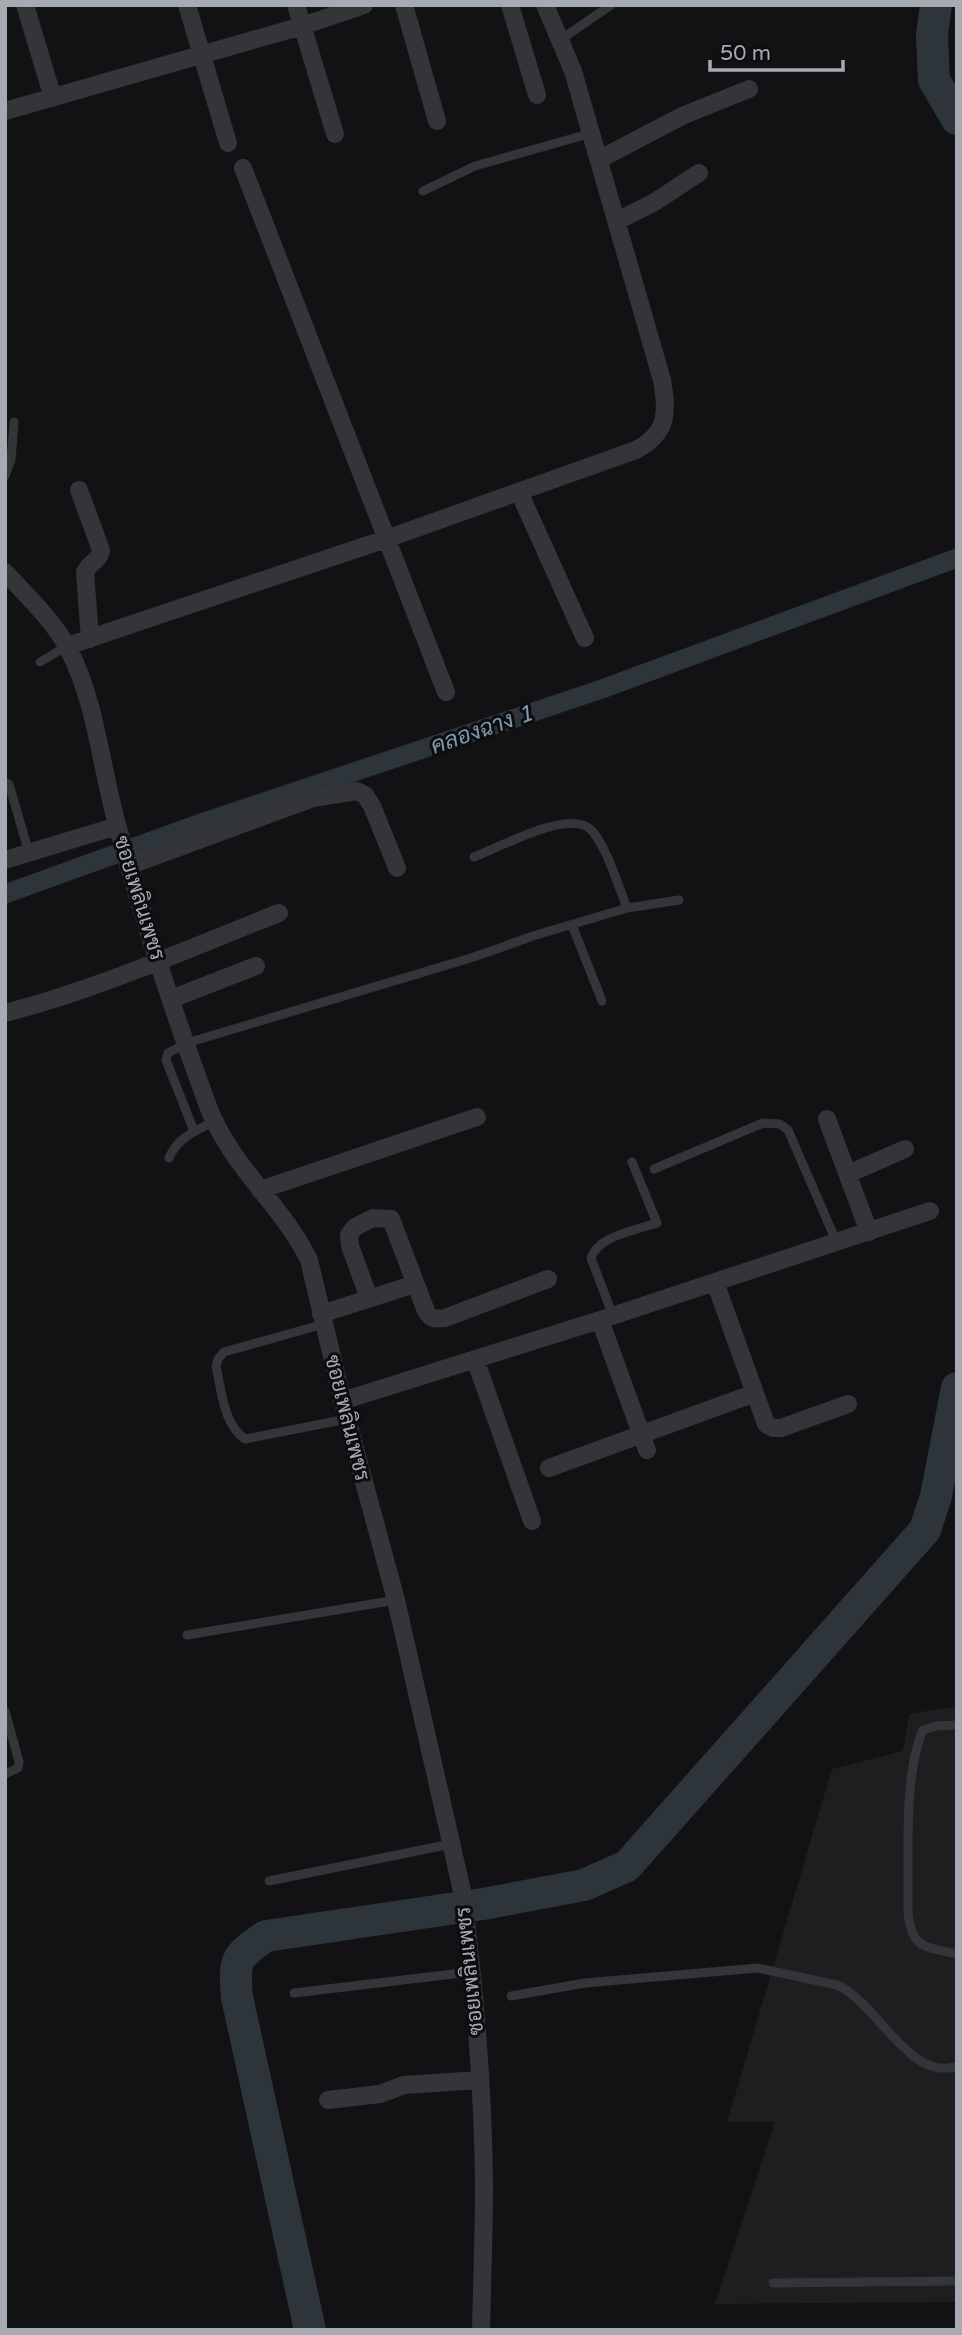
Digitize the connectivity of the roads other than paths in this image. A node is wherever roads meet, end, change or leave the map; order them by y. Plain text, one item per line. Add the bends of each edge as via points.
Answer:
1 (25, 5) edge
2 (187, 5) edge
3 (296, 5) edge
4 (364, 5) edge
5 (404, 5) edge
6 (510, 5) edge
7 (545, 5) edge
8 (611, 5) edge
9 (302, 26) junction
10 (560, 40) junction
11 (202, 55) junction
12 (750, 89) dead end
13 (537, 95) dead end
14 (53, 98) junction
15 (5, 111) edge
16 (437, 121) dead end
17 (592, 133) junction
18 (335, 134) dead end
19 (228, 143) dead end
20 (600, 159) junction
21 (243, 168) dead end
22 (699, 173) dead end
23 (423, 191) dead end
24 (617, 221) junction
25 (15, 422) dead end
26 (5, 477) edge
27 (79, 491) dead end
28 (519, 492) junction
29 (386, 539) junction
30 (5, 572) edge
31 (585, 638) dead end
32 (90, 639) junction
33 (67, 646) junction
34 (40, 662) dead end
35 (446, 692) dead end
36 (5, 782) edge
37 (117, 825) junction
38 (29, 853) junction
39 (474, 857) dead end
40 (5, 860) edge
41 (128, 865) junction
42 (397, 869) dead end
43 (679, 900) dead end
44 (626, 908) junction
45 (279, 913) dead end
46 (572, 925) junction
47 (157, 961) junction
48 (256, 966) dead end
49 (171, 999) junction
50 (602, 1001) dead end
51 (5, 1013) edge
52 (187, 1043) junction
53 (477, 1117) dead end
54 (827, 1119) dead end
55 (215, 1121) junction
56 (194, 1131) junction
57 (905, 1149) dead end
58 (169, 1158) dead end
59 (632, 1163) dead end
60 (654, 1169) dead end
61 (849, 1174) junction
62 (260, 1191) junction
63 (930, 1211) dead end
64 (869, 1232) junction
65 (837, 1242) junction
66 (548, 1279) dead end
67 (715, 1282) junction
68 (415, 1284) junction
69 (369, 1298) junction
70 (607, 1318) junction
71 (322, 1319) junction
72 (475, 1359) junction
73 (755, 1393) junction
74 (342, 1401) junction
75 (848, 1404) dead end
76 (346, 1419) junction
77 (644, 1442) junction
78 (549, 1468) dead end
79 (532, 1521) dead end
80 (396, 1600) junction
81 (187, 1635) dead end
82 (5, 1711) edge
83 (957, 1725) edge
84 (5, 1773) edge
85 (451, 1844) junction
86 (268, 1881) dead end
87 (957, 1954) edge
88 (470, 1972) junction
89 (294, 1993) dead end
90 (511, 1996) dead end
91 (957, 2066) edge
92 (479, 2080) junction
93 (327, 2100) dead end
94 (957, 2281) edge
95 (773, 2283) dead end
96 (481, 2330) edge

1 - 14 street
2 - 11 street
3 - 9 street
4 - 9 street
5 - 16 street
6 - 13 street
7 - 10 street
8 - 10 lane
9 - 11 street
9 - 18 street
10 - 17 street
11 - 14 street
11 - 19 street
12 - 20 street via 682,116
14 - 15 street
17 - 20 street
17 - 23 lane via 475,166
20 - 24 street
21 - 29 street
22 - 24 street
24 - 28 street via 662,380 664,419 650,443
25 - 26 lane
27 - 32 street via 101,550 85,572
28 - 29 street
28 - 31 street
29 - 32 street
29 - 35 street
30 - 33 street, ซอยเพลินเพชร
32 - 33 street
33 - 34 lane
33 - 37 street, ซอยเพลินเพชร via 86,694
36 - 38 lane
37 - 38 street
37 - 41 street, ซอยเพลินเพชร
38 - 40 street
39 - 44 lane via 558,823 584,825 600,843
41 - 42 street via 313,798 357,791 372,806
41 - 47 street, ซอยเพลินเพชร
43 - 44 lane
44 - 46 lane
45 - 47 street
46 - 50 lane
46 - 52 lane
47 - 49 street, ซอยเพลินเพชร
47 - 51 street
48 - 49 street
49 - 52 street, ซอยเพลินเพชร
52 - 55 street, ซอยเพลินเพชร
52 - 56 lane via 168,1053 166,1060
53 - 62 street
54 - 61 street
55 - 56 lane
55 - 62 street, ซอยเพลินเพชร
56 - 58 lane via 178,1142
57 - 61 street
59 - 70 lane via 657,1223 594,1250 591,1258
60 - 65 lane via 763,1124 780,1124 788,1130
61 - 64 street
62 - 71 street, ซอยเพลินเพชร via 290,1227 309,1260
63 - 64 street
64 - 65 street
65 - 67 street
66 - 68 street via 435,1319 426,1311
67 - 70 street
67 - 73 street
68 - 69 street
68 - 69 street via 391,1219 373,1218 349,1235
69 - 71 street
70 - 72 street
70 - 77 street
71 - 74 street, ซอยเพลินเพชร
71 - 76 lane via 224,1352 216,1367 223,1400 229,1422 245,1439
72 - 74 street
72 - 79 street
73 - 75 street via 766,1424 773,1428
73 - 77 street
74 - 76 street, ซอยเพลินเพชร
76 - 80 street, ซอยเพลินเพชร
77 - 78 street
80 - 81 lane
80 - 85 street, ซอยเพลินเพชร
82 - 84 lane via 19,1762 18,1768
83 - 87 lane via 923,1730 918,1741 912,1770 908,1911 910,1931 918,1943
85 - 86 lane
85 - 88 street, ซอยเพลินเพชร via 462,1891
88 - 89 lane
88 - 92 street, ซอยเพลินเพชร
90 - 91 lane via 585,1983 758,1968 849,1990 920,2062
92 - 93 street via 404,2085 380,2094
92 - 96 street, ซอยเพลินเพชร via 484,2184
94 - 95 lane

